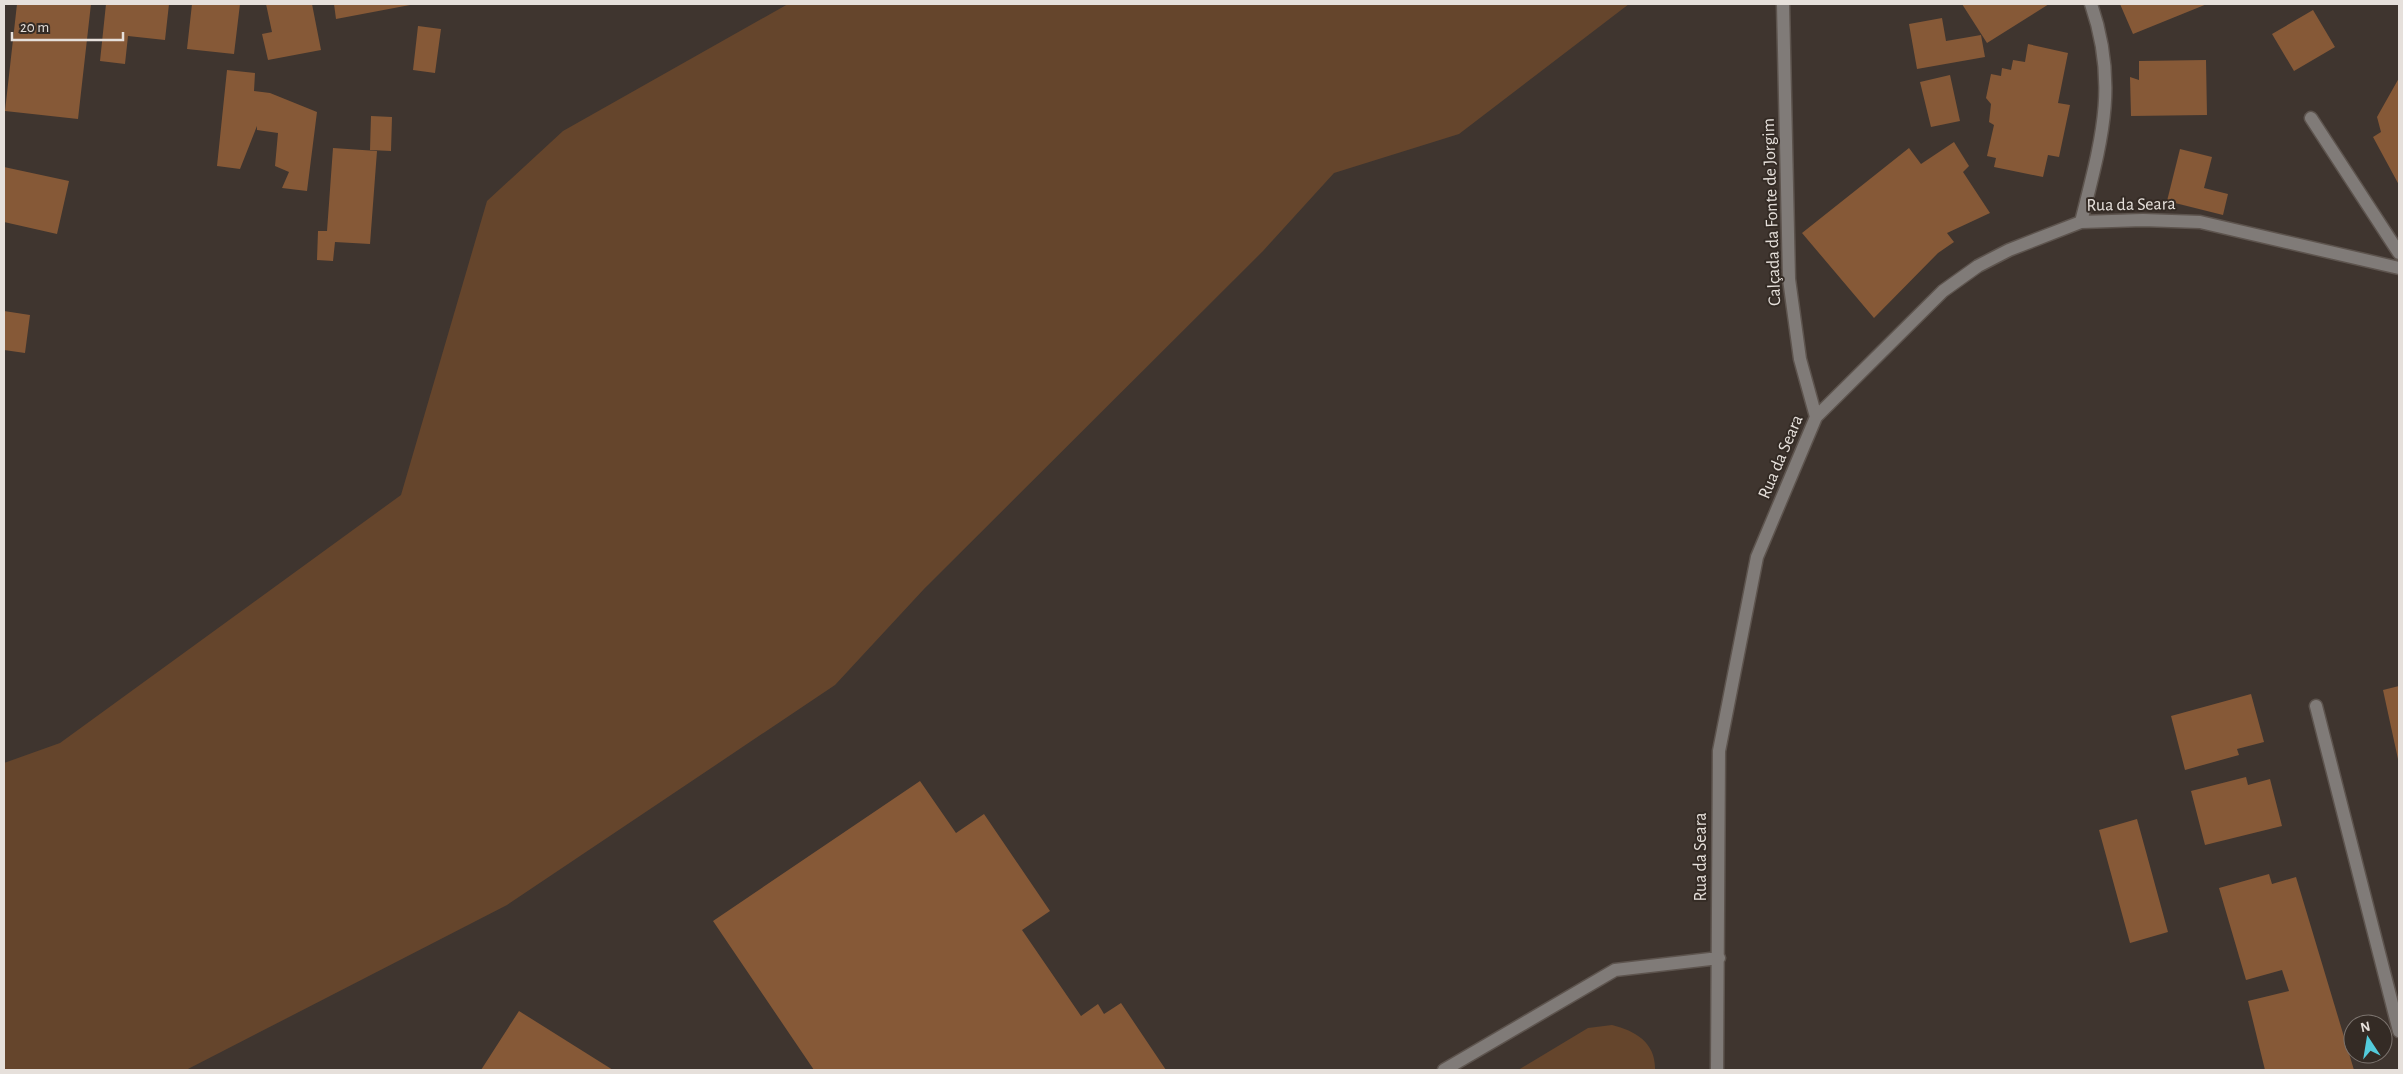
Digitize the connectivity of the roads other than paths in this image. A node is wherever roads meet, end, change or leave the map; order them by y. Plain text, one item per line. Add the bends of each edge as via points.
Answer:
1 (1783, 4) edge
2 (2090, 4) edge
3 (2311, 118) dead end
4 (2081, 222) junction
5 (2399, 253) edge
6 (2399, 268) edge
7 (1816, 417) junction
8 (2316, 706) dead end
9 (1719, 958) junction
10 (2399, 1031) edge
11 (1444, 1070) edge
12 (1716, 1070) edge

1 - 7 street, Calçada da Fonte de Jorgim via 1789,279 1800,360
2 - 4 street via 2101,34 2107,89 2102,138
3 - 5 street
4 - 6 street, Rua da Seara via 2200,222
4 - 7 street, Rua da Seara via 2009,250 1978,266 1943,291
7 - 9 street, Rua da Seara via 1757,557 1719,751
8 - 10 street
9 - 11 street via 1615,970
9 - 12 street, Rua da Seara

